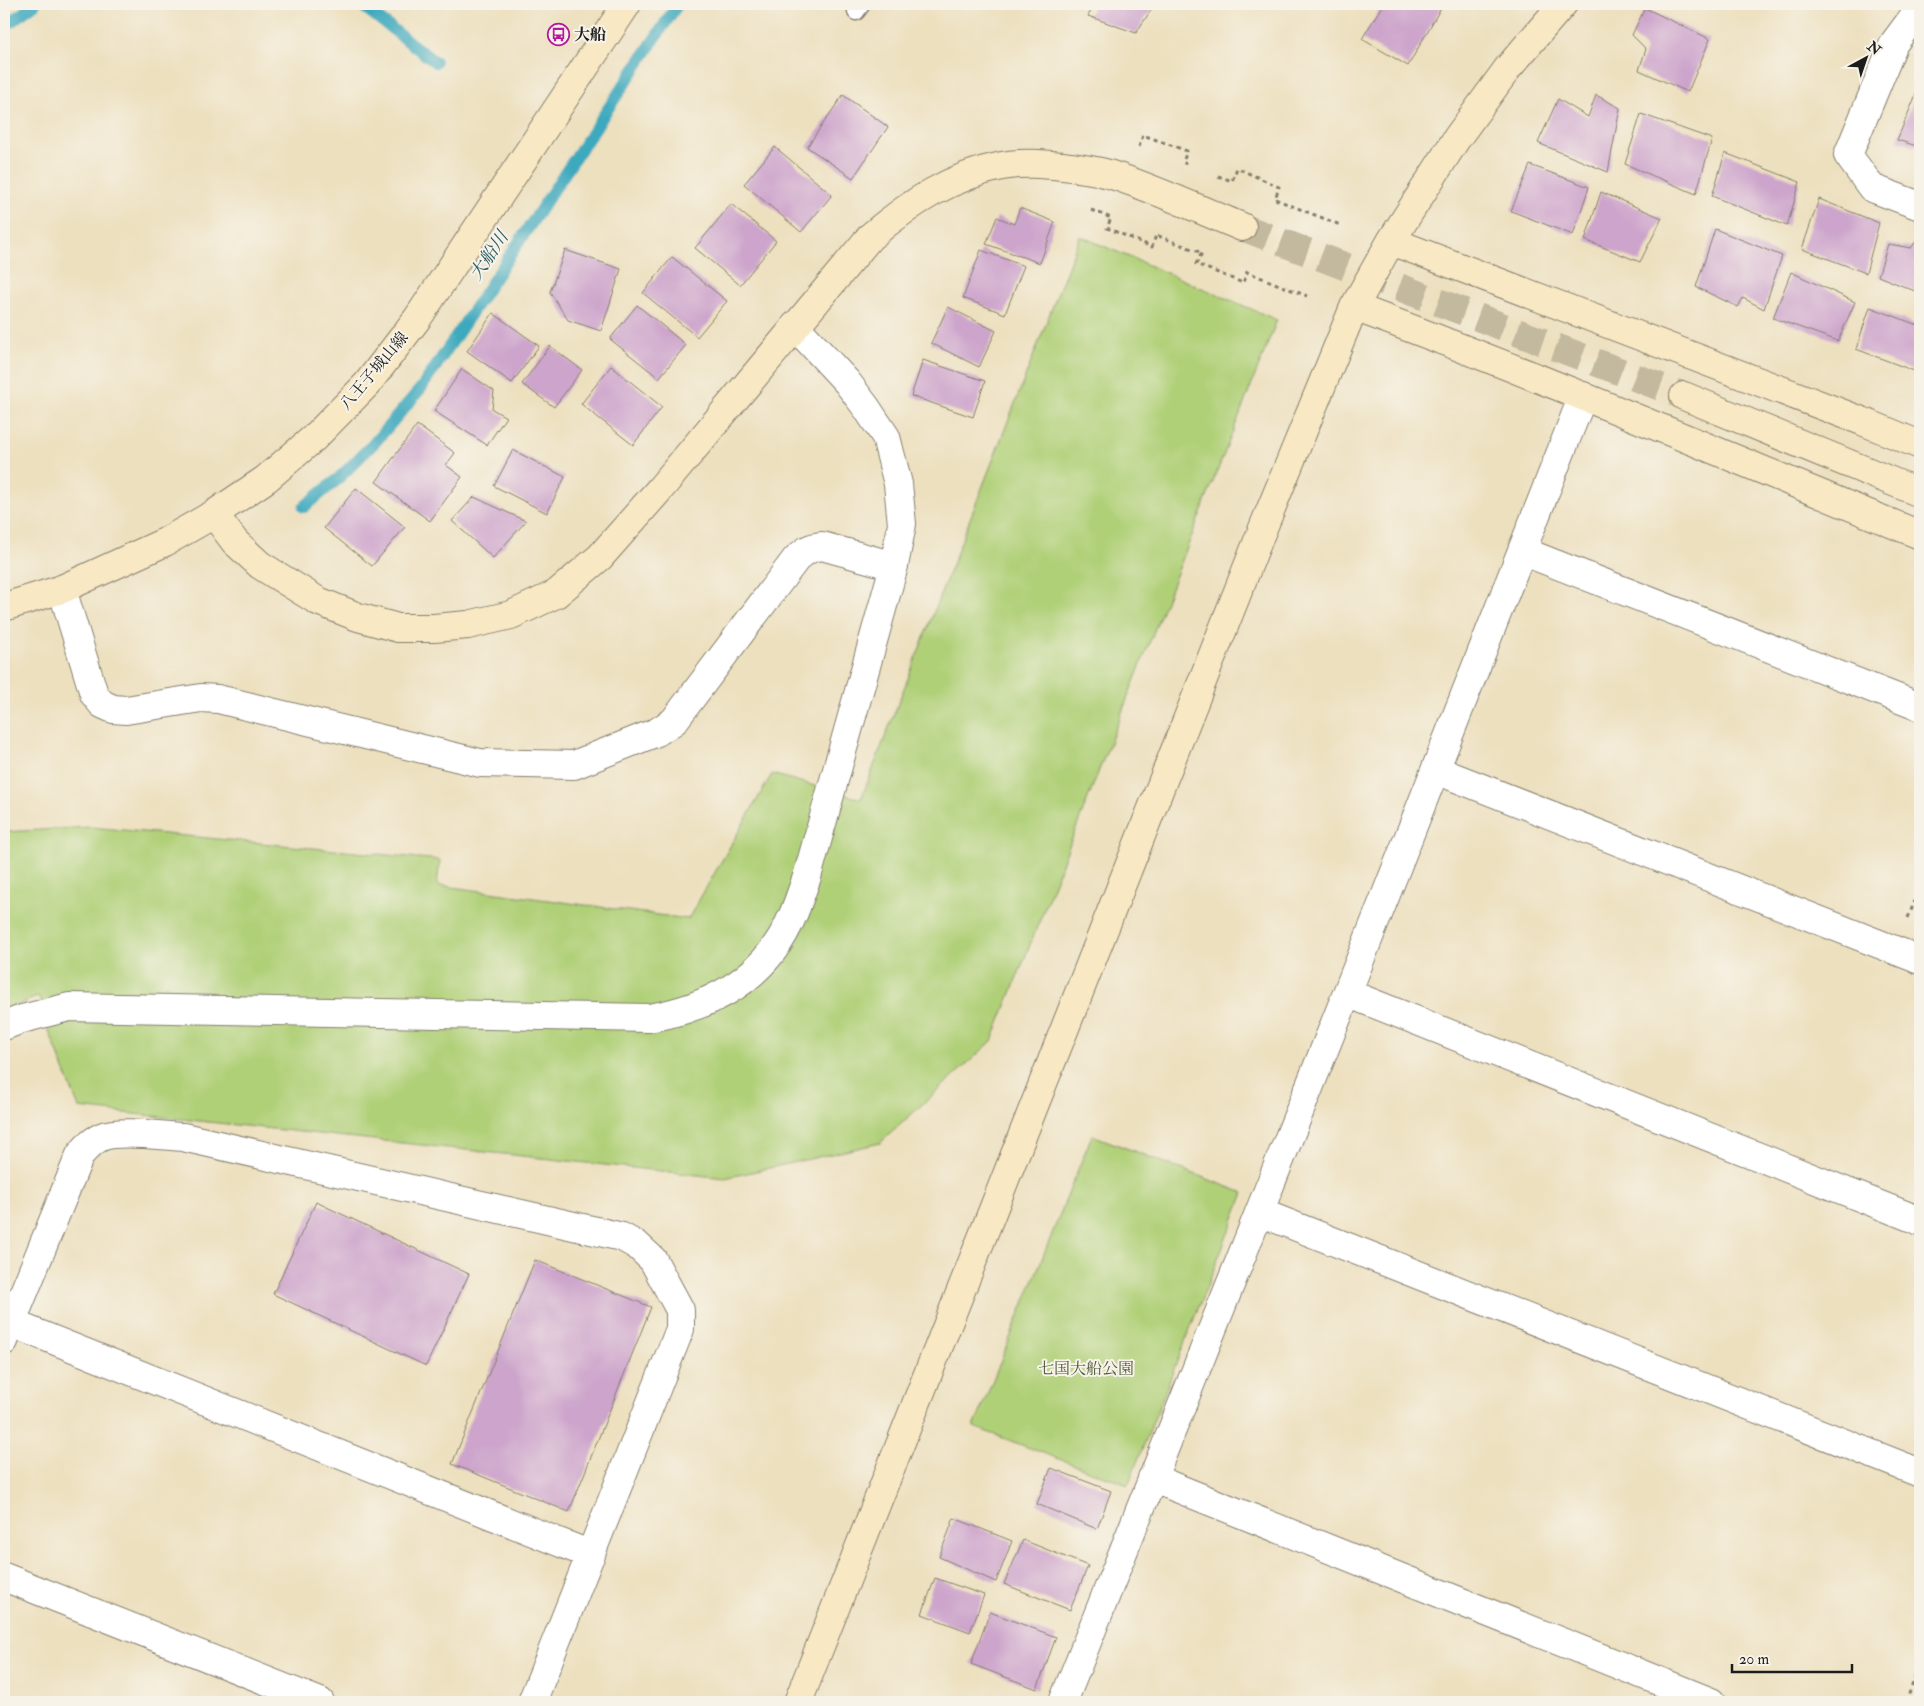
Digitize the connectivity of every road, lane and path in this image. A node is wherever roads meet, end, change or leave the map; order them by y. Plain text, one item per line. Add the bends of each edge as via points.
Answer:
1 (627, 4) edge
2 (1563, 4) edge
3 (1920, 8) edge
4 (1138, 150) dead end
5 (1191, 166) dead end
6 (1215, 175) dead end
7 (1920, 206) edge
8 (1091, 210) dead end
9 (1340, 225) dead end
10 (1242, 227) tunnel mouth
11 (1391, 241) junction
12 (1306, 296) dead end
13 (1354, 307) junction
14 (795, 326) junction
15 (1583, 396) junction
16 (1684, 396) tunnel mouth
17 (1920, 445) edge
18 (1920, 493) edge
19 (214, 514) junction
20 (1920, 535) edge
21 (1522, 551) junction
22 (894, 566) junction
23 (62, 589) junction
24 (4, 607) edge
25 (1920, 707) edge
26 (1436, 770) junction
27 (1920, 960) edge
28 (1347, 993) junction
29 (4, 1026) edge
30 (1259, 1212) junction
31 (1920, 1221) edge
32 (8, 1332) edge
33 (1920, 1472) edge
34 (1152, 1478) junction
35 (591, 1555) junction
36 (4, 1577) edge
37 (1920, 1664) edge
38 (320, 1702) edge
39 (532, 1702) edge
40 (798, 1702) edge
41 (1063, 1702) edge
42 (1711, 1702) edge
43 (1906, 1702) edge

1 - 19 street, 八王子城山線 via 417,319 367,384 266,479
2 - 11 street via 1508,68 1457,138
3 - 7 street via 1894,43 1848,155 1872,188
4 - 5 path via 1143,135 1188,151 1183,162
6 - 9 path via 1232,182 1237,168 1279,187 1275,199
8 - 12 path via 1111,218 1107,228 1152,247 1156,235 1202,254 1196,264 1243,283 1247,272
10 - 14 street via 1114,175 1037,164 1003,166 931,191 900,212 870,236
11 - 13 street
11 - 17 street
13 - 15 street
13 - 40 street via 1263,528
14 - 19 street via 600,557 556,594 511,615 468,625 434,628 398,628 358,617 318,601 260,565 235,542
14 - 22 street via 847,382 886,437 898,484 902,524
15 - 20 street
15 - 21 street
16 - 18 street
19 - 23 street, 八王子城山線 via 165,542
21 - 25 street
21 - 26 street
22 - 23 street via 822,546 812,547 796,559 674,721 657,732 574,765 480,763 218,698 113,710 94,694
22 - 29 street via 807,877 792,918 775,948 755,972 729,990 675,1014 649,1018 70,1007
23 - 24 street, 八王子城山線
26 - 27 street
26 - 28 street
28 - 30 street
28 - 31 street
30 - 33 street
30 - 34 street
32 - 35 street
32 - 35 street via 80,1155 101,1136 114,1133 183,1137 622,1237 653,1260 680,1310 680,1329
34 - 41 street
34 - 42 street
35 - 39 street
36 - 38 street
37 - 43 path

